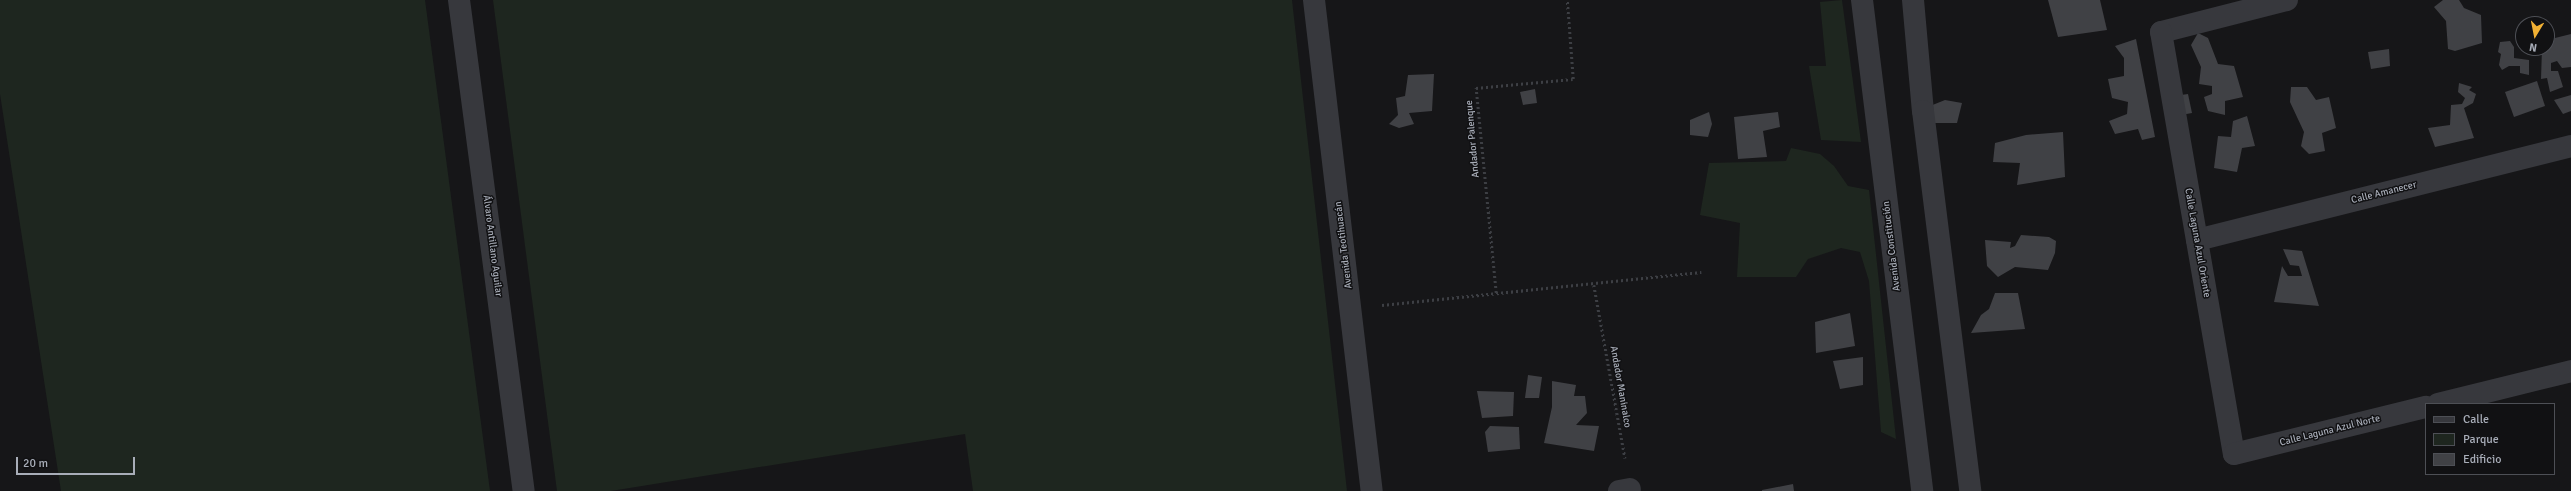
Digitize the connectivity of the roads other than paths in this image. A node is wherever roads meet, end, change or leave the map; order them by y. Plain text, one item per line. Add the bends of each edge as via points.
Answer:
1 (459, 0) edge
2 (1314, 0) edge
3 (1862, 0) edge
4 (1913, 0) edge
5 (2287, 0) edge
6 (2571, 146) edge
7 (2197, 240) junction
8 (2571, 372) edge
9 (2442, 403) edge
10 (2425, 407) edge
11 (2234, 454) joint
12 (524, 491) edge
13 (1372, 491) edge
14 (1922, 491) edge
15 (1970, 491) edge

1 - 12 street, Álvaro Antillano Aguilar
2 - 13 street, Avenida Teotihuacán
3 - 14 street, Avenida Constitución
4 - 15 street via 1923,111
5 - 7 street, Calle Laguna Azul Oriente via 2161,32
6 - 7 street, Calle Amanecer
7 - 11 street, Calle Laguna Azul Oriente
8 - 9 street
10 - 11 street, Calle Laguna Azul Norte

